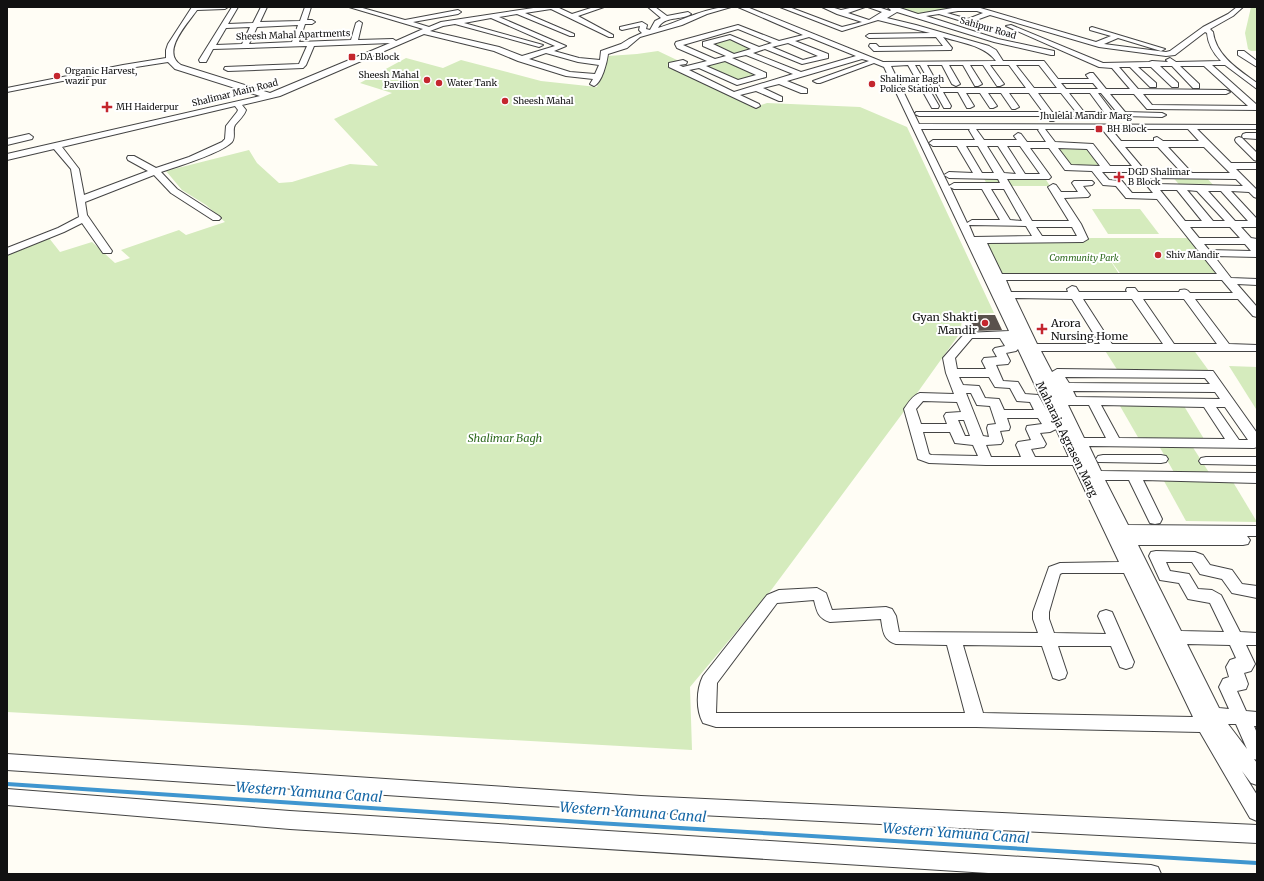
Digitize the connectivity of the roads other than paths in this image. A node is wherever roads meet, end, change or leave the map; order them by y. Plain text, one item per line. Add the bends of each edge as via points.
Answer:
1 (225, 7) edge
2 (235, 7) edge
3 (264, 7) edge
4 (308, 7) edge
5 (457, 7) edge
6 (490, 7) edge
7 (552, 7) edge
8 (562, 7) edge
9 (601, 7) edge
10 (651, 7) edge
11 (673, 7) edge
12 (728, 7) edge
13 (740, 7) edge
14 (746, 7) edge
15 (783, 7) edge
16 (806, 7) edge
17 (825, 7) edge
18 (862, 7) edge
19 (871, 7) edge
20 (1240, 7) edge
21 (196, 8) edge
22 (362, 8) edge
23 (719, 8) edge
24 (894, 8) edge
25 (437, 10) dead end
26 (467, 11) dead end
27 (793, 11) junction
28 (421, 12) dead end
29 (517, 12) junction
30 (841, 13) junction
31 (941, 13) junction
32 (991, 13) junction
33 (576, 14) junction
34 (501, 15) junction
35 (492, 16) junction
36 (691, 16) junction
37 (917, 16) junction
38 (666, 18) junction
39 (768, 18) junction
40 (394, 19) junction
41 (816, 20) junction
42 (456, 21) junction
43 (302, 22) junction
44 (312, 22) dead end
45 (404, 22) junction
46 (359, 23) dead end
47 (865, 23) junction
48 (255, 24) junction
49 (1005, 24) dead end
50 (224, 26) junction
51 (738, 26) junction
52 (1036, 26) junction
53 (622, 28) dead end
54 (1020, 29) junction
55 (1092, 29) dead end
56 (1205, 29) junction
57 (1012, 30) dead end
58 (427, 31) junction
59 (733, 32) dead end
60 (651, 33) junction
61 (809, 35) junction
62 (611, 36) dead end
63 (707, 36) junction
64 (868, 36) junction
65 (903, 36) junction
66 (1118, 36) junction
67 (718, 40) junction
68 (788, 40) junction
69 (401, 41) junction
70 (354, 42) junction
71 (679, 42) dead end
72 (778, 43) junction
73 (295, 44) junction
74 (311, 44) junction
75 (539, 45) dead end
76 (1098, 45) junction
77 (244, 46) junction
78 (562, 46) junction
79 (873, 46) junction
80 (211, 47) junction
81 (761, 48) junction
82 (911, 49) junction
83 (546, 51) junction
84 (1070, 51) junction
85 (746, 52) junction
86 (859, 53) junction
87 (1051, 53) junction
88 (1241, 53) dead end
89 (1168, 54) junction
90 (672, 56) dead end
91 (729, 57) junction
92 (521, 59) junction
93 (814, 59) junction
94 (170, 60) junction
95 (203, 60) dead end
96 (714, 61) junction
97 (604, 63) junction
98 (883, 63) junction
99 (910, 63) junction
100 (922, 63) junction
101 (944, 63) junction
102 (965, 63) junction
103 (985, 63) junction
104 (1000, 63) junction
105 (1011, 63) junction
106 (1041, 63) junction
107 (1193, 63) junction
108 (1205, 63) junction
109 (1229, 63) junction
110 (1131, 64) junction
111 (1152, 64) junction
112 (1172, 64) junction
113 (1257, 65) edge
114 (300, 66) junction
115 (683, 66) junction
116 (696, 66) junction
117 (831, 66) junction
118 (1114, 66) junction
119 (228, 69) dead end
120 (1077, 72) dead end
121 (801, 75) junction
122 (752, 78) junction
123 (1246, 78) junction
124 (1257, 78) edge
125 (310, 80) junction
126 (780, 81) junction
127 (817, 81) dead end
128 (1055, 81) junction
129 (1092, 83) junction
130 (1026, 84) junction
131 (767, 85) junction
132 (1130, 85) junction
133 (1153, 86) junction
134 (1175, 86) junction
135 (1196, 86) junction
136 (1219, 86) junction
137 (936, 87) junction
138 (1257, 87) edge
139 (756, 88) junction
140 (958, 88) junction
141 (980, 88) junction
142 (1002, 88) junction
143 (902, 89) junction
144 (7, 90) edge
145 (804, 91) dead end
146 (1032, 91) junction
147 (1064, 92) junction
148 (1104, 92) junction
149 (1136, 92) junction
150 (1160, 92) junction
151 (1182, 92) junction
152 (1203, 92) junction
153 (1226, 92) junction
154 (733, 95) junction
155 (270, 96) junction
156 (779, 99) dead end
157 (237, 104) junction
158 (756, 106) dead end
159 (935, 106) junction
160 (947, 106) junction
161 (970, 106) junction
162 (993, 106) junction
163 (1015, 107) junction
164 (1044, 107) junction
165 (1174, 108) junction
166 (1198, 108) junction
167 (1220, 108) junction
168 (1244, 108) junction
169 (1257, 110) edge
170 (1050, 114) junction
171 (1082, 114) junction
172 (919, 122) junction
173 (1257, 127) edge
174 (1013, 128) junction
175 (1105, 128) junction
176 (1192, 128) junction
177 (1061, 129) junction
178 (973, 130) junction
179 (1042, 130) junction
180 (1147, 130) junction
181 (1257, 130) edge
182 (1242, 135) junction
183 (1257, 136) edge
184 (29, 137) dead end
185 (7, 142) edge
186 (933, 143) junction
187 (960, 143) junction
188 (981, 143) junction
189 (1001, 143) junction
190 (1024, 144) junction
191 (1118, 144) junction
192 (1160, 144) junction
193 (1207, 144) junction
194 (56, 145) junction
195 (1052, 145) junction
196 (1076, 146) junction
197 (1257, 146) edge
198 (7, 157) edge
199 (131, 158) dead end
200 (1257, 158) edge
201 (1228, 166) junction
202 (1257, 166) edge
203 (1078, 169) junction
204 (1095, 169) junction
205 (1107, 169) junction
206 (155, 171) junction
207 (1141, 172) junction
208 (979, 175) junction
209 (1001, 176) junction
210 (1022, 176) junction
211 (1193, 176) junction
212 (1238, 176) junction
213 (949, 180) junction
214 (984, 186) junction
215 (1007, 186) junction
216 (1154, 187) junction
217 (1180, 188) junction
218 (1203, 188) junction
219 (1223, 188) junction
220 (1254, 192) edge
221 (1161, 196) junction
222 (80, 200) junction
223 (84, 218) junction
224 (216, 218) dead end
225 (972, 223) junction
226 (1007, 224) junction
227 (1029, 224) junction
228 (1076, 224) junction
229 (1183, 224) junction
230 (1210, 224) junction
231 (1233, 224) junction
232 (1256, 224) edge
233 (976, 240) junction
234 (1039, 240) junction
235 (1197, 241) junction
236 (1252, 241) edge
237 (107, 251) dead end
238 (7, 252) edge
239 (1255, 253) edge
240 (1207, 254) junction
241 (1257, 262) edge
242 (999, 277) junction
243 (1065, 277) junction
244 (1122, 277) junction
245 (1174, 278) junction
246 (1227, 279) junction
247 (1257, 282) edge
248 (1007, 295) junction
249 (1076, 295) junction
250 (1135, 295) junction
251 (1187, 296) junction
252 (1242, 296) junction
253 (1257, 314) edge
254 (1015, 334) junction
255 (1033, 347) junction
256 (1108, 347) junction
257 (1171, 348) junction
258 (1226, 348) junction
259 (1257, 348) edge
260 (952, 373) junction
261 (993, 373) junction
262 (1132, 374) junction
263 (1064, 387) junction
264 (1141, 388) junction
265 (1219, 388) junction
266 (960, 393) junction
267 (1066, 401) junction
268 (1093, 401) junction
269 (1150, 402) junction
270 (1207, 402) junction
271 (1229, 403) junction
272 (1000, 414) junction
273 (1043, 414) junction
274 (969, 416) junction
275 (915, 428) junction
276 (954, 428) junction
277 (978, 441) junction
278 (1074, 442) junction
279 (1115, 443) junction
280 (1152, 443) junction
281 (1195, 444) junction
282 (1235, 444) junction
283 (1103, 459) dead end
284 (1161, 459) junction
285 (986, 461) junction
286 (1030, 461) junction
287 (1083, 461) junction
288 (1206, 461) junction
289 (1257, 461) edge
290 (1096, 475) junction
291 (1134, 476) junction
292 (1171, 477) junction
293 (1217, 478) junction
294 (1257, 478) edge
295 (1155, 519) dead end
296 (1257, 531) edge
297 (1119, 535) junction
298 (1257, 540) edge
299 (1135, 567) junction
300 (1257, 592) edge
301 (1106, 616) dead end
302 (1175, 637) junction
303 (953, 638) junction
304 (1235, 638) junction
305 (1048, 639) junction
306 (1257, 639) edge
307 (1116, 640) junction
308 (1126, 662) dead end
309 (1059, 673) dead end
310 (1249, 718) edge
311 (976, 720) junction
312 (1209, 720) junction
313 (1257, 752) edge
314 (7, 762) edge
315 (1257, 777) edge
316 (7, 797) edge
317 (1257, 812) edge
318 (1257, 834) edge
319 (1151, 874) edge

1 - 21 street
2 - 50 street
3 - 48 street
4 - 43 street
5 - 25 street
6 - 34 street
7 - 29 street, Shalimar Main Road
7 - 33 street
8 - 33 street
9 - 33 street
10 - 38 street
11 - 36 street
12 - 23 street
13 - 39 street
14 - 86 street
15 - 27 street
16 - 27 street
17 - 30 street
18 - 30 street
19 - 47 street via 888,12
20 - 56 street via 1235,14
21 - 94 street via 171,45
22 - 40 street
23 - 36 street
24 - 37 street, Sahipur Road
24 - 104 street via 881,19 914,26 986,48 993,52
26 - 45 street
27 - 41 street
28 - 40 street
29 - 34 street, Shalimar Main Road
29 - 78 street via 574,38
30 - 41 street
30 - 47 street
31 - 32 street via 962,9 977,9
31 - 32 street via 968,21
31 - 37 street
32 - 52 street
33 - 62 street
34 - 35 street, Shalimar Main Road
35 - 42 street, Shalimar Main Road
35 - 78 street
36 - 38 street
36 - 60 street via 680,24
37 - 87 street, Sahipur Road via 996,41
38 - 60 street via 657,23
39 - 51 street
39 - 61 street
40 - 45 street
41 - 47 street via 842,29
42 - 58 street, Shalimar Main Road
42 - 75 street via 468,27
43 - 44 street
43 - 48 street
43 - 73 street
45 - 58 street
46 - 70 street
47 - 64 street
47 - 65 street via 895,24
48 - 50 street
48 - 77 street
49 - 54 street
50 - 80 street
51 - 59 street
51 - 63 street
51 - 71 street
51 - 72 street
52 - 54 street
52 - 76 street
53 - 60 street via 642,24 642,30
54 - 57 street
54 - 84 street
55 - 66 street
56 - 89 street
56 - 109 street via 1210,32 1218,53
58 - 69 street, Shalimar Main Road
58 - 92 street
60 - 97 street via 634,38 624,46 604,53
61 - 68 street
61 - 86 street
63 - 67 street
63 - 96 street via 679,45
64 - 65 street
64 - 79 street
65 - 82 street
65 - 82 street via 939,36 948,48
66 - 76 street
66 - 89 street
67 - 81 street via 730,37
67 - 91 street via 706,44
68 - 72 street
68 - 93 street via 825,55
69 - 70 street, Sheesh Mahal Apartments
69 - 125 street, Shalimar Main Road
70 - 74 street, Sheesh Mahal Apartments
72 - 81 street
73 - 74 street, Sheesh Mahal Apartments
73 - 77 street, Sheesh Mahal Apartments via 261,48
74 - 114 street
76 - 84 street, Sahipur Road
76 - 89 street
77 - 80 street, Sheesh Mahal Apartments
78 - 83 street
79 - 82 street via 877,49
79 - 86 street
80 - 95 street
81 - 85 street
81 - 93 street via 802,62
83 - 92 street
83 - 97 street via 578,60
84 - 87 street, Sahipur Road
84 - 118 street via 1102,65
85 - 91 street
85 - 121 street
86 - 98 street
86 - 98 street
86 - 117 street
87 - 106 street via 1039,60
88 - 113 street
89 - 112 street
90 - 115 street
91 - 96 street
91 - 122 street via 763,74
92 - 97 street via 596,80
93 - 117 street
94 - 144 street
94 - 155 street via 178,67
96 - 116 street
98 - 99 street
98 - 127 street
98 - 143 street, Maharaja Agrasen Marg
99 - 100 street
99 - 159 street
100 - 101 street
100 - 137 street
101 - 102 street
101 - 140 street
102 - 103 street
102 - 141 street
103 - 104 street
103 - 142 street
104 - 105 street
105 - 106 street
105 - 130 street
106 - 128 street
107 - 108 street
107 - 112 street
107 - 136 street
108 - 109 street
108 - 169 street
109 - 123 street
110 - 111 street
110 - 118 street
110 - 133 street
111 - 112 street
111 - 134 street
112 - 135 street
114 - 119 street via 252,65
114 - 125 street via 302,74
115 - 116 street
115 - 154 street
116 - 122 street via 737,82
117 - 121 street
118 - 132 street
120 - 129 street
121 - 126 street
122 - 131 street
123 - 124 street
123 - 138 street
125 - 155 street, Shalimar Main Road
126 - 131 street
126 - 145 street
128 - 129 street
128 - 147 street
129 - 132 street
129 - 147 street
129 - 148 street
129 - 171 street via 1110,114
130 - 142 street
130 - 146 street
131 - 139 street
132 - 133 street
132 - 149 street
133 - 134 street
134 - 135 street
135 - 136 street
136 - 153 street
137 - 140 street
137 - 160 street
139 - 154 street
139 - 156 street
140 - 141 street
140 - 161 street
141 - 142 street
141 - 162 street
142 - 146 street
142 - 163 street
143 - 172 street, Maharaja Agrasen Marg
143 - 172 street, Maharaja Agrasen Marg
146 - 147 street
146 - 164 street
147 - 171 street
148 - 149 street
148 - 169 street via 1126,115
149 - 150 street
149 - 165 street via 1150,107
150 - 151 street
150 - 165 street
151 - 152 street
151 - 166 street
152 - 153 street
152 - 167 street
153 - 168 street
154 - 158 street
155 - 157 street, Shalimar Main Road
157 - 194 street, Shalimar Main Road
157 - 206 street via 242,110 230,126 228,142 192,159
159 - 160 street
159 - 172 street
160 - 161 street
161 - 162 street
162 - 163 street
163 - 164 street
164 - 170 street
165 - 166 street
166 - 167 street
167 - 168 street
168 - 169 street
170 - 171 street
170 - 172 street
170 - 177 street
172 - 174 street, Jhulelal Mandir Marg
172 - 178 street, Jhulelal Mandir Marg
172 - 186 street, Maharaja Agrasen Marg
172 - 213 street, Maharaja Agrasen Marg
173 - 176 street, Jhulelal Mandir Marg
174 - 177 street, Jhulelal Mandir Marg
174 - 178 street, Jhulelal Mandir Marg
174 - 179 street, Jhulelal Mandir Marg
174 - 190 street
175 - 176 street, Jhulelal Mandir Marg
175 - 177 street, Jhulelal Mandir Marg
175 - 180 street, Jhulelal Mandir Marg
175 - 191 street
176 - 180 street, Jhulelal Mandir Marg
176 - 182 street, Jhulelal Mandir Marg
176 - 193 street
177 - 179 street, Jhulelal Mandir Marg
177 - 196 street
178 - 188 street
179 - 195 street
180 - 192 street
181 - 182 street, Jhulelal Mandir Marg
182 - 183 street
182 - 197 street
182 - 200 street
184 - 185 street
186 - 187 street
186 - 213 street, Maharaja Agrasen Marg
187 - 188 street
187 - 208 street
188 - 189 street
188 - 209 street
189 - 190 street
189 - 210 street
190 - 195 street
190 - 210 street via 1045,175
191 - 192 street
191 - 207 street
192 - 193 street
192 - 211 street
193 - 201 street
194 - 198 street, Shalimar Main Road
194 - 222 street via 74,169
195 - 196 street
195 - 203 street via 1067,168
196 - 205 street via 1090,146
199 - 206 street
201 - 202 street
201 - 212 street
203 - 204 street
203 - 228 street via 1089,183 1077,183 1085,195 1055,191
204 - 205 street
204 - 221 street via 1106,183 1119,184 1129,196
205 - 207 street
206 - 222 street
206 - 224 street via 174,191
207 - 211 street
207 - 216 street
208 - 209 street
208 - 213 street
209 - 210 street
209 - 215 street
211 - 212 street
211 - 218 street
212 - 220 street
213 - 214 street
213 - 225 street, Maharaja Agrasen Marg
213 - 233 street, Maharaja Agrasen Marg
214 - 215 street
214 - 226 street
215 - 227 street
216 - 217 street
216 - 221 street
217 - 218 street
217 - 230 street
218 - 219 street
218 - 231 street
219 - 220 street
219 - 232 street
221 - 229 street
222 - 223 street
223 - 237 street
223 - 238 street
225 - 226 street
225 - 233 street, Maharaja Agrasen Marg
226 - 227 street
227 - 228 street
227 - 234 street
228 - 234 street via 1083,239
229 - 230 street
229 - 235 street
230 - 231 street
231 - 232 street
231 - 236 street
233 - 234 street
233 - 242 street, Maharaja Agrasen Marg
233 - 254 street, Maharaja Agrasen Marg
235 - 236 street
235 - 240 street
236 - 239 street
239 - 240 street
239 - 241 street
240 - 246 street
242 - 243 street
242 - 248 street, Maharaja Agrasen Marg
243 - 244 street
243 - 249 street
244 - 245 street
244 - 250 street
245 - 246 street
245 - 251 street
246 - 247 street
246 - 252 street
248 - 249 street
248 - 254 street, Maharaja Agrasen Marg
249 - 250 street
249 - 256 street
250 - 251 street
250 - 257 street
251 - 252 street
251 - 258 street
252 - 253 street
254 - 255 street, Maharaja Agrasen Marg
254 - 260 street via 967,336 949,358
254 - 261 street via 1012,349 999,350 1004,361 988,361
254 - 278 street, Maharaja Agrasen Marg
255 - 256 street
255 - 267 street, Maharaja Agrasen Marg
256 - 257 street
257 - 258 street
258 - 259 street
260 - 261 street
260 - 266 street
261 - 273 street via 1000,385 1014,385 1020,397 1034,398
262 - 263 street via 1057,373
262 - 264 street
262 - 265 street via 1209,374
263 - 264 street
263 - 267 street
264 - 265 street
264 - 269 street
265 - 271 street
266 - 272 street via 975,389 980,401 995,402
266 - 274 street
266 - 275 street via 919,398 910,409
267 - 268 street
267 - 278 street, Maharaja Agrasen Marg
268 - 269 street
268 - 279 street
269 - 270 street
270 - 271 street
270 - 282 street
271 - 282 street via 1256,442
272 - 273 street
272 - 277 street via 1004,426 993,428 996,440
273 - 286 street via 1050,428 1032,429 1039,444 1023,445
274 - 276 street via 950,416
274 - 277 street
275 - 276 street
275 - 285 street via 923,456 927,459
276 - 277 street via 960,440
277 - 285 street
278 - 279 street
278 - 287 street, Maharaja Agrasen Marg
279 - 280 street
280 - 281 street
280 - 284 street
281 - 282 street
281 - 288 street
283 - 284 street
284 - 292 street
285 - 286 street
286 - 287 street
287 - 290 street, Maharaja Agrasen Marg
287 - 297 street, Maharaja Agrasen Marg
288 - 289 street
288 - 293 street
290 - 291 street
290 - 297 street, Maharaja Agrasen Marg
291 - 292 street
291 - 295 street
292 - 293 street
293 - 294 street
296 - 297 street
297 - 298 street
297 - 299 street, Maharaja Agrasen Marg
299 - 302 street, Maharaja Agrasen Marg
299 - 305 street via 1060,568 1054,571 1041,612
299 - 312 street, Maharaja Agrasen Marg
300 - 304 street via 1236,589 1227,574 1205,570 1196,557 1156,556 1165,576 1184,578 1193,595 1214,597
301 - 307 street
302 - 304 street
302 - 312 street, Maharaja Agrasen Marg
303 - 305 street
303 - 311 street
303 - 311 street via 894,638 886,613 830,616 825,613 821,597 817,594 777,597 709,681 707,714 709,718 716,720
304 - 306 street
304 - 310 street via 1247,664 1234,666 1240,684 1229,684 1227,687
305 - 307 street
305 - 309 street
307 - 308 street
310 - 312 street
310 - 313 street
311 - 312 street
312 - 315 street, Maharaja Agrasen Marg via 1219,725
312 - 317 street, Maharaja Agrasen Marg
314 - 318 street via 640,804
316 - 319 street via 314,821

